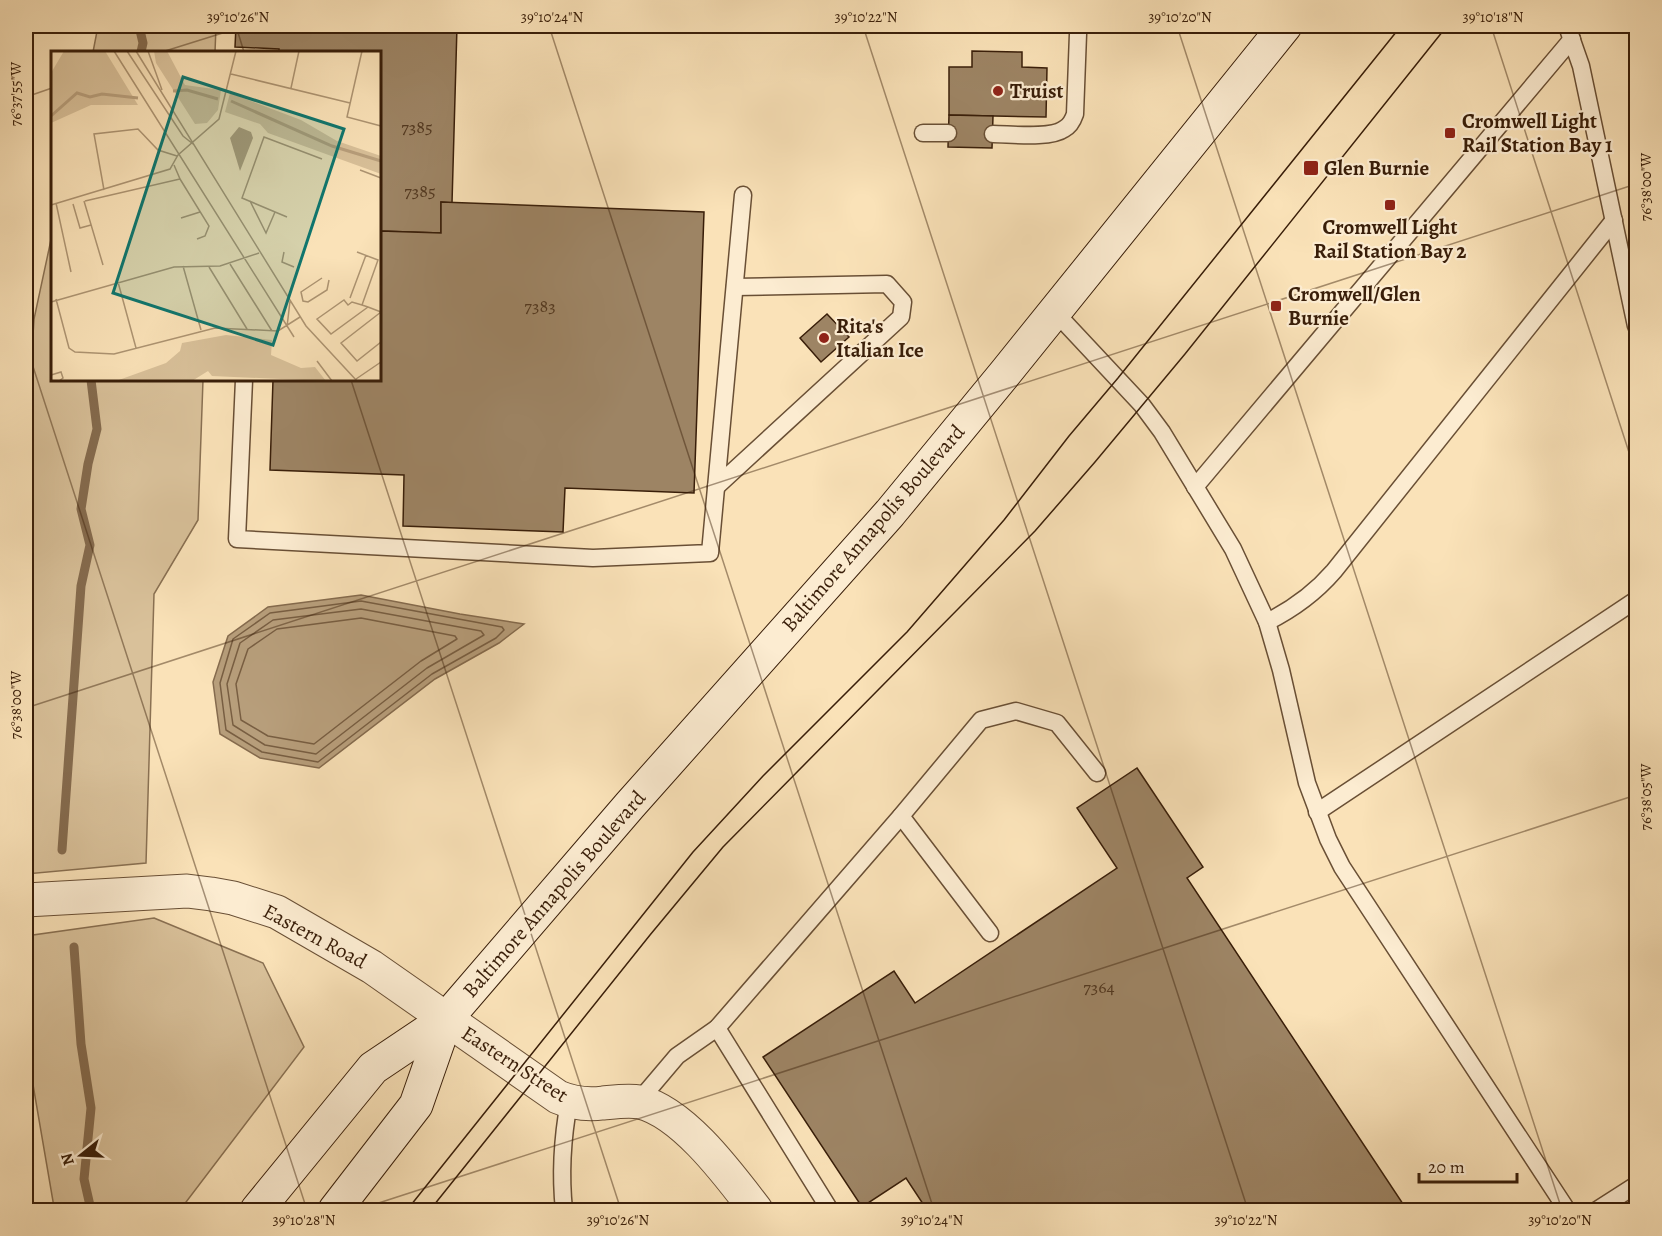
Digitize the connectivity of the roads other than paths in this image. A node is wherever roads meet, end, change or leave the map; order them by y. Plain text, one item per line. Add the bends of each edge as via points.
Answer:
1 (1285, 26) edge
2 (1570, 32) edge
3 (1078, 34) dead end
4 (923, 133) dead end
5 (948, 133) dead end
6 (993, 134) dead end
7 (743, 195) dead end
8 (1614, 220) junction
9 (735, 287) junction
10 (1055, 312) junction
11 (1636, 326) edge
12 (244, 381) edge
13 (716, 487) junction
14 (1196, 487) junction
15 (1636, 600) edge
16 (1267, 622) junction
17 (1097, 773) dead end
18 (1317, 812) junction
19 (901, 816) junction
20 (26, 900) edge
21 (990, 933) dead end
22 (446, 1019) junction
23 (717, 1028) junction
24 (569, 1102) junction
25 (638, 1102) junction
26 (1636, 1185) edge
27 (257, 1210) edge
28 (334, 1210) edge
29 (564, 1210) edge
30 (756, 1210) edge
31 (830, 1210) edge
32 (1567, 1210) edge
33 (1597, 1210) edge

1 - 10 main road, Baltimore Annapolis Boulevard
2 - 8 lane
2 - 14 lane
3 - 6 lane via 1072,121 1050,135
4 - 5 lane
7 - 9 lane
8 - 11 lane
8 - 16 lane via 1328,578 1309,596
9 - 13 lane
9 - 13 lane via 887,284 903,302 901,317
10 - 14 lane via 1142,405
10 - 22 main road, Baltimore Annapolis Boulevard via 890,513
12 - 13 lane via 237,539 593,558 710,553
14 - 16 lane via 1233,549
15 - 18 lane
16 - 18 lane
17 - 19 lane via 1056,723 1016,711 981,720
18 - 32 lane via 1342,867
19 - 21 lane
19 - 23 lane
20 - 22 main road, Eastern Road via 187,891 233,898 277,912 372,967
22 - 24 main road, Eastern Street
22 - 27 main road, Baltimore Annapolis Boulevard via 373,1068
22 - 28 main road, Baltimore Annapolis Boulevard via 416,1105
23 - 25 lane via 677,1056
23 - 31 lane
24 - 25 main road, Eastern Street
24 - 29 lane via 561,1155
25 - 30 main road, Eastern Street via 673,1118 693,1136
26 - 33 lane

